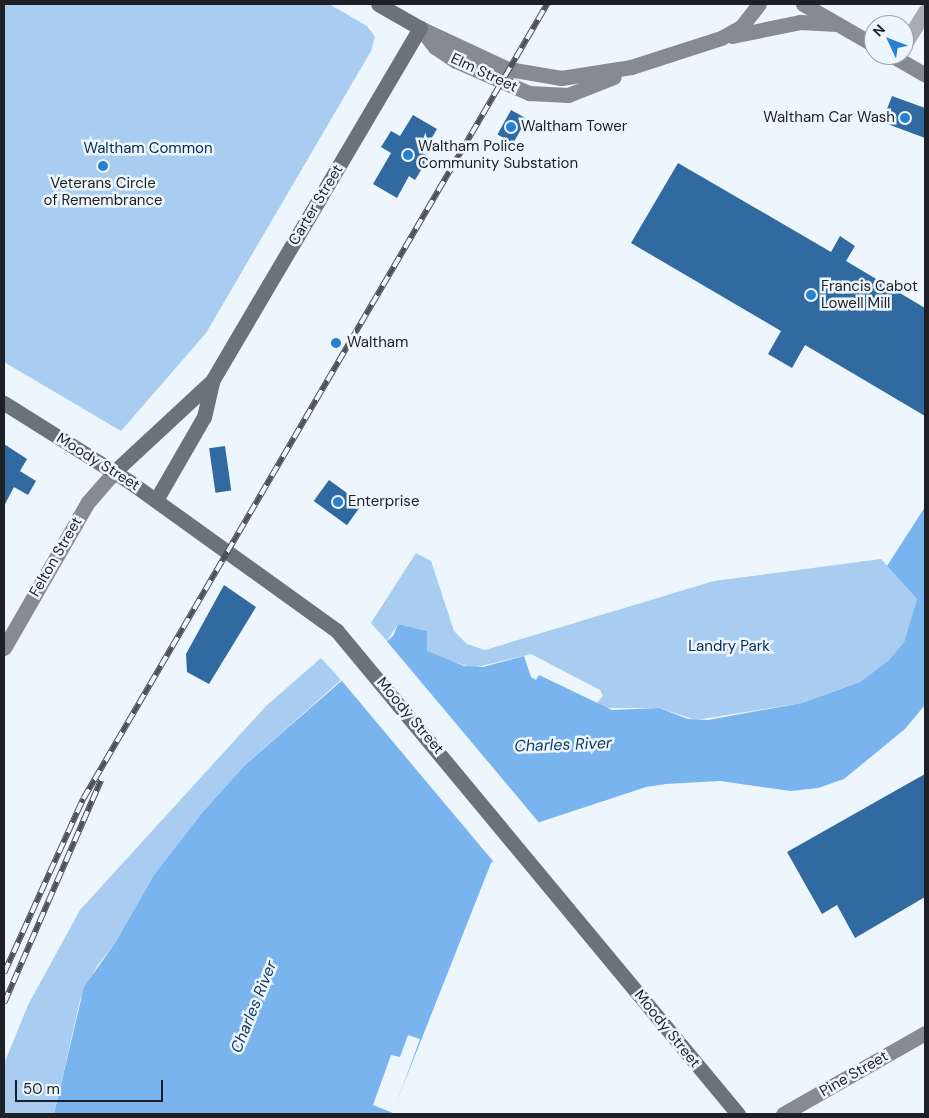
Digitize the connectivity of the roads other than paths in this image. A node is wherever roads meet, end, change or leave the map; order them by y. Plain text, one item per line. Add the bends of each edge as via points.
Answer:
1 (378, 4) edge
2 (759, 4) edge
3 (803, 4) edge
4 (925, 11) edge
5 (838, 24) junction
6 (420, 28) junction
7 (914, 28) edge
8 (721, 38) junction
9 (864, 39) edge
10 (912, 65) edge
11 (925, 75) edge
12 (212, 381) junction
13 (4, 403) edge
14 (115, 471) junction
15 (156, 500) junction
16 (4, 648) edge
17 (925, 1033) edge
18 (738, 1114) edge
19 (783, 1114) edge

1 - 6 main road, Elm Street
2 - 8 street, Elm Street via 741,28
3 - 5 street
4 - 7 street
5 - 8 street via 800,22
5 - 9 street
6 - 8 street, Elm Street via 508,69 535,76 588,76 643,64
6 - 12 main road, Carter Street
10 - 11 street
12 - 14 main road, Carter Street
12 - 15 main road, Carter Street via 204,416
13 - 14 main road, Moody Street
14 - 15 main road, Moody Street
14 - 16 street, Felton Street via 85,508
15 - 18 main road, Moody Street via 314,611 359,655
17 - 19 street, Pine Street

